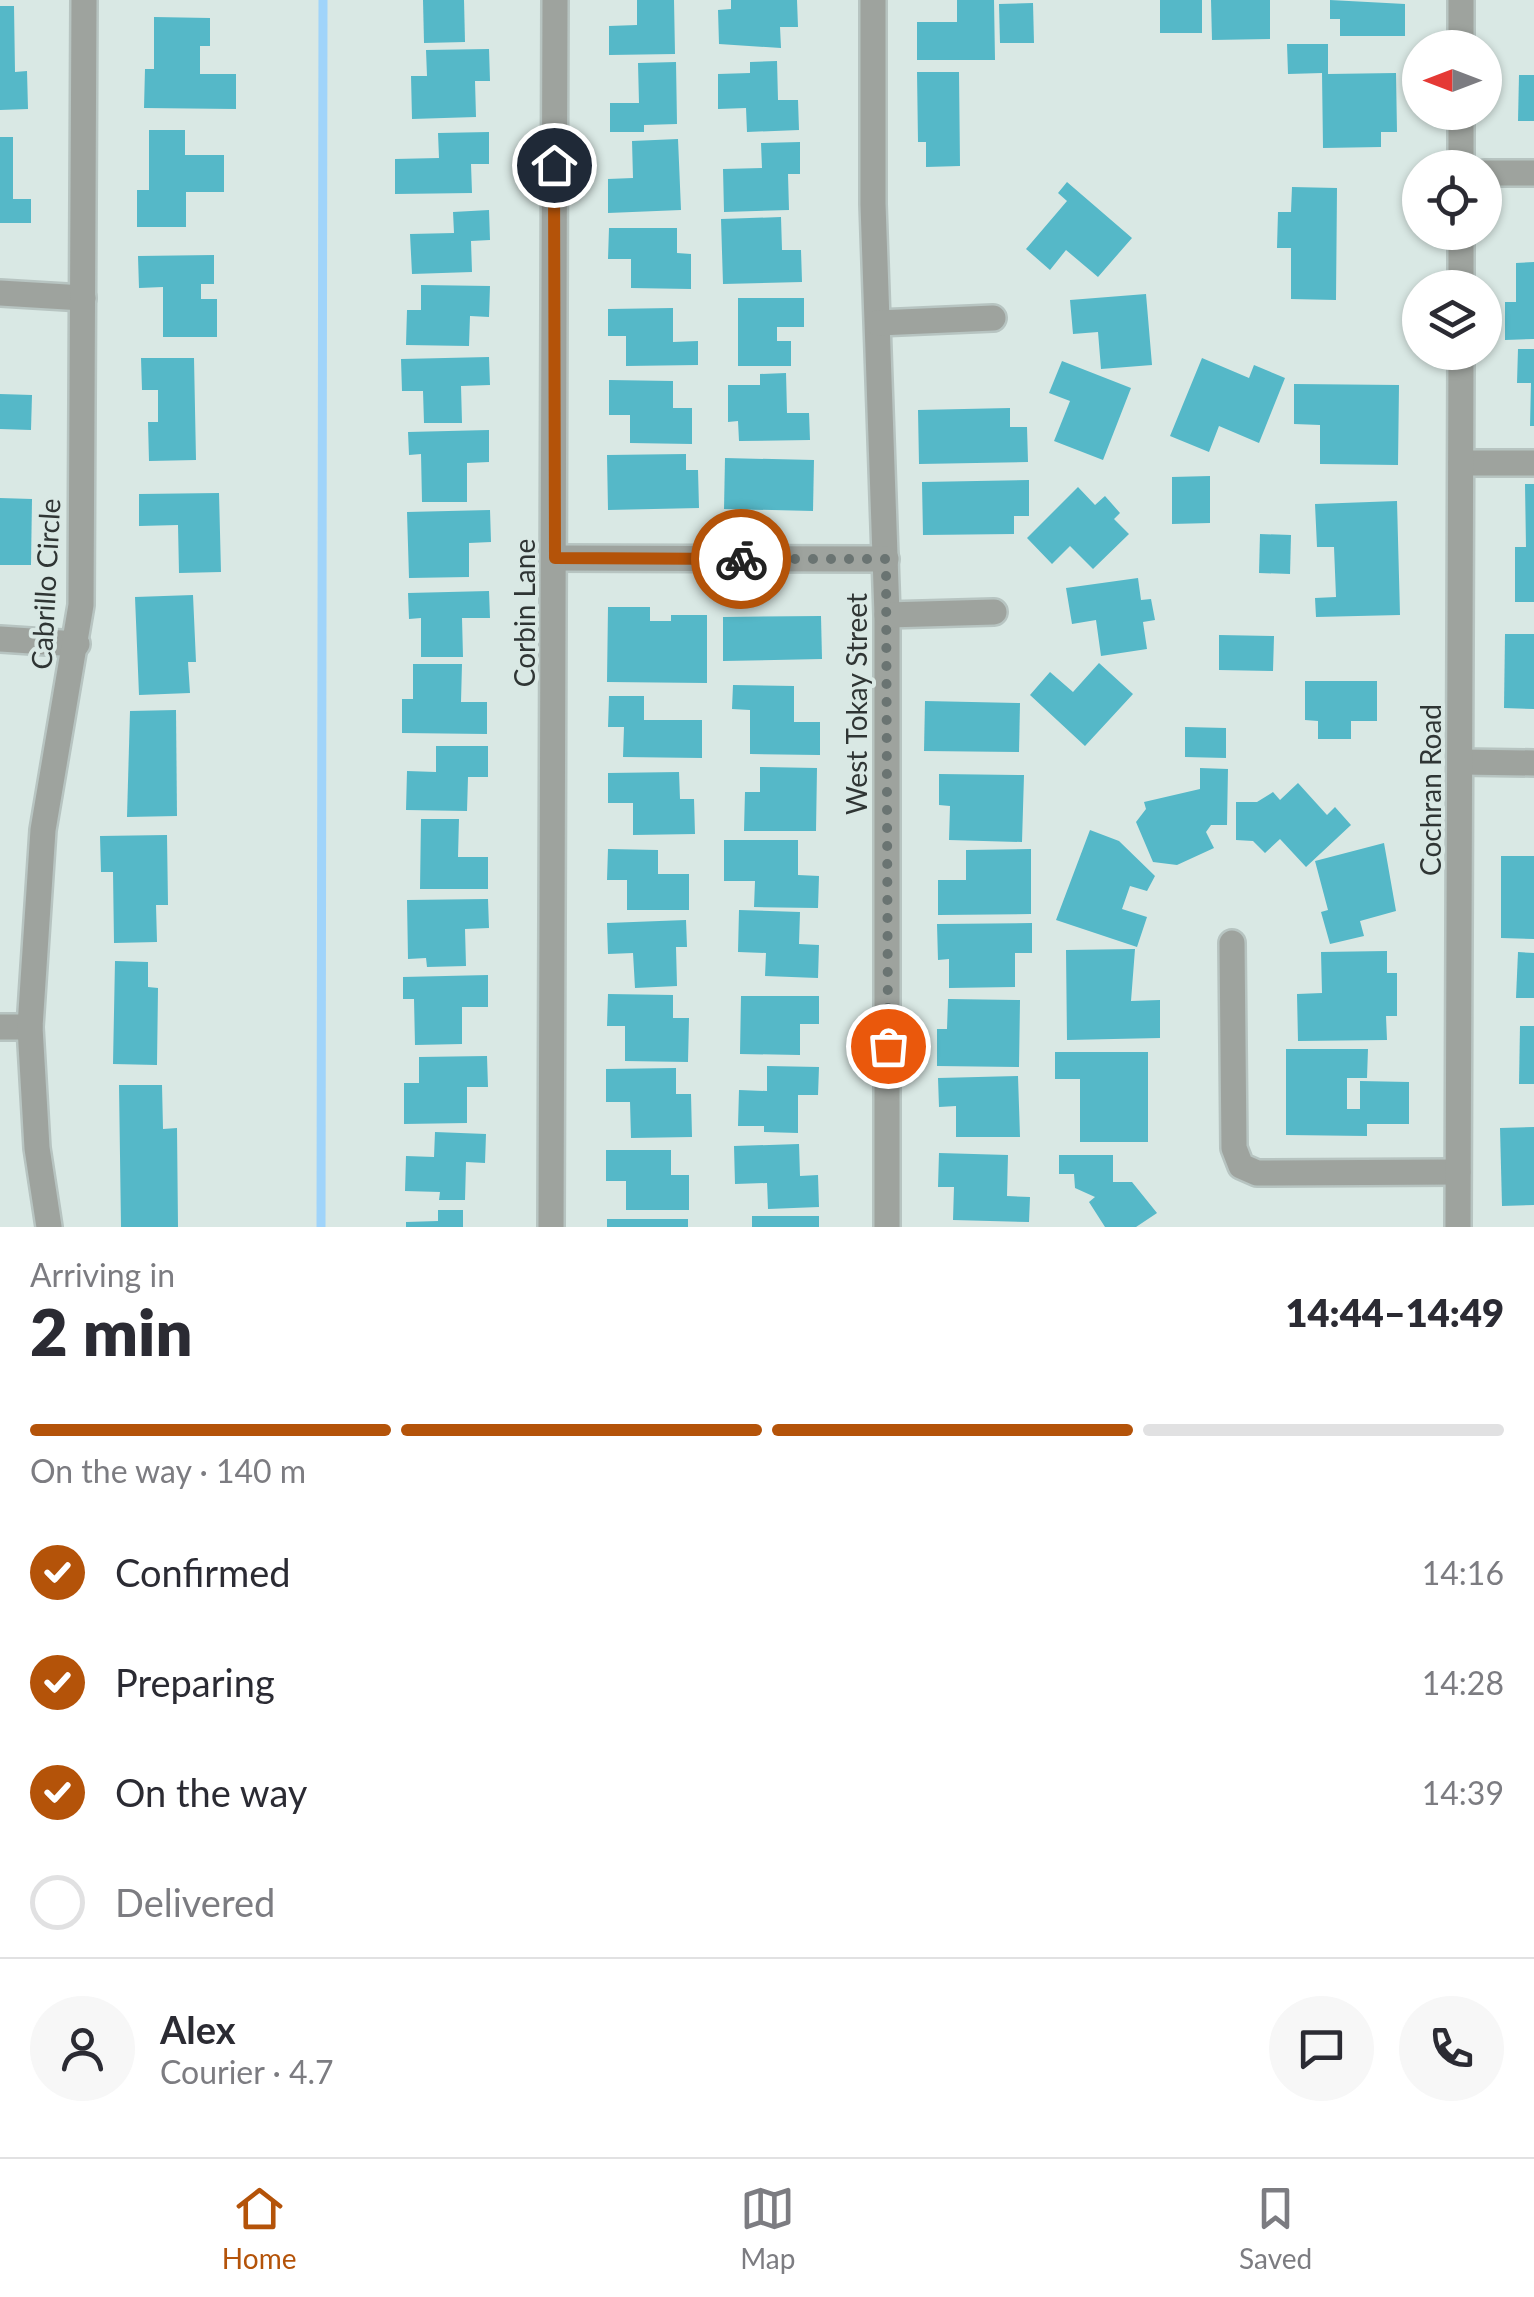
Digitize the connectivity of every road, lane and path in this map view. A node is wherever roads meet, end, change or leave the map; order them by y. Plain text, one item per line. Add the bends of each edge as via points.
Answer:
1 (84, 0) edge
2 (554, 0) edge
3 (873, 0) edge
4 (1461, 0) edge
5 (1461, 30) edge
6 (1502, 173) edge
7 (1534, 173) edge
8 (0, 293) edge
9 (83, 298) junction
10 (993, 318) dead end
11 (878, 324) junction
12 (1461, 370) edge
13 (1461, 463) junction
14 (1534, 463) edge
15 (555, 558) junction
16 (886, 559) junction
17 (994, 612) dead end
18 (886, 615) junction
19 (0, 639) edge
20 (77, 644) junction
21 (1462, 762) junction
22 (1534, 764) edge
23 (1232, 943) dead end
24 (0, 1027) edge
25 (30, 1027) junction
26 (1458, 1172) junction
27 (49, 1227) edge
28 (551, 1227) edge
29 (887, 1227) edge
30 (1458, 1227) edge

1 - 9 street, Cabrillo Circle
2 - 15 street, Corbin Lane
3 - 11 street, West Tokay Street
4 - 5 street
6 - 7 street
8 - 9 street
9 - 20 street, Cabrillo Circle
10 - 11 street
11 - 16 street, West Tokay Street
12 - 13 street, Cochran Road
13 - 14 street
13 - 21 street, Cochran Road
15 - 16 street
15 - 28 street, Corbin Lane
16 - 18 street, West Tokay Street
17 - 18 street
18 - 29 street, West Tokay Street
19 - 20 street
20 - 25 street, Cabrillo Circle via 43,830
21 - 22 street
21 - 26 street, Cochran Road
23 - 26 street via 1234,1148 1241,1166 1257,1173
24 - 25 street
25 - 27 street, Cabrillo Circle
26 - 30 street, Cochran Road

